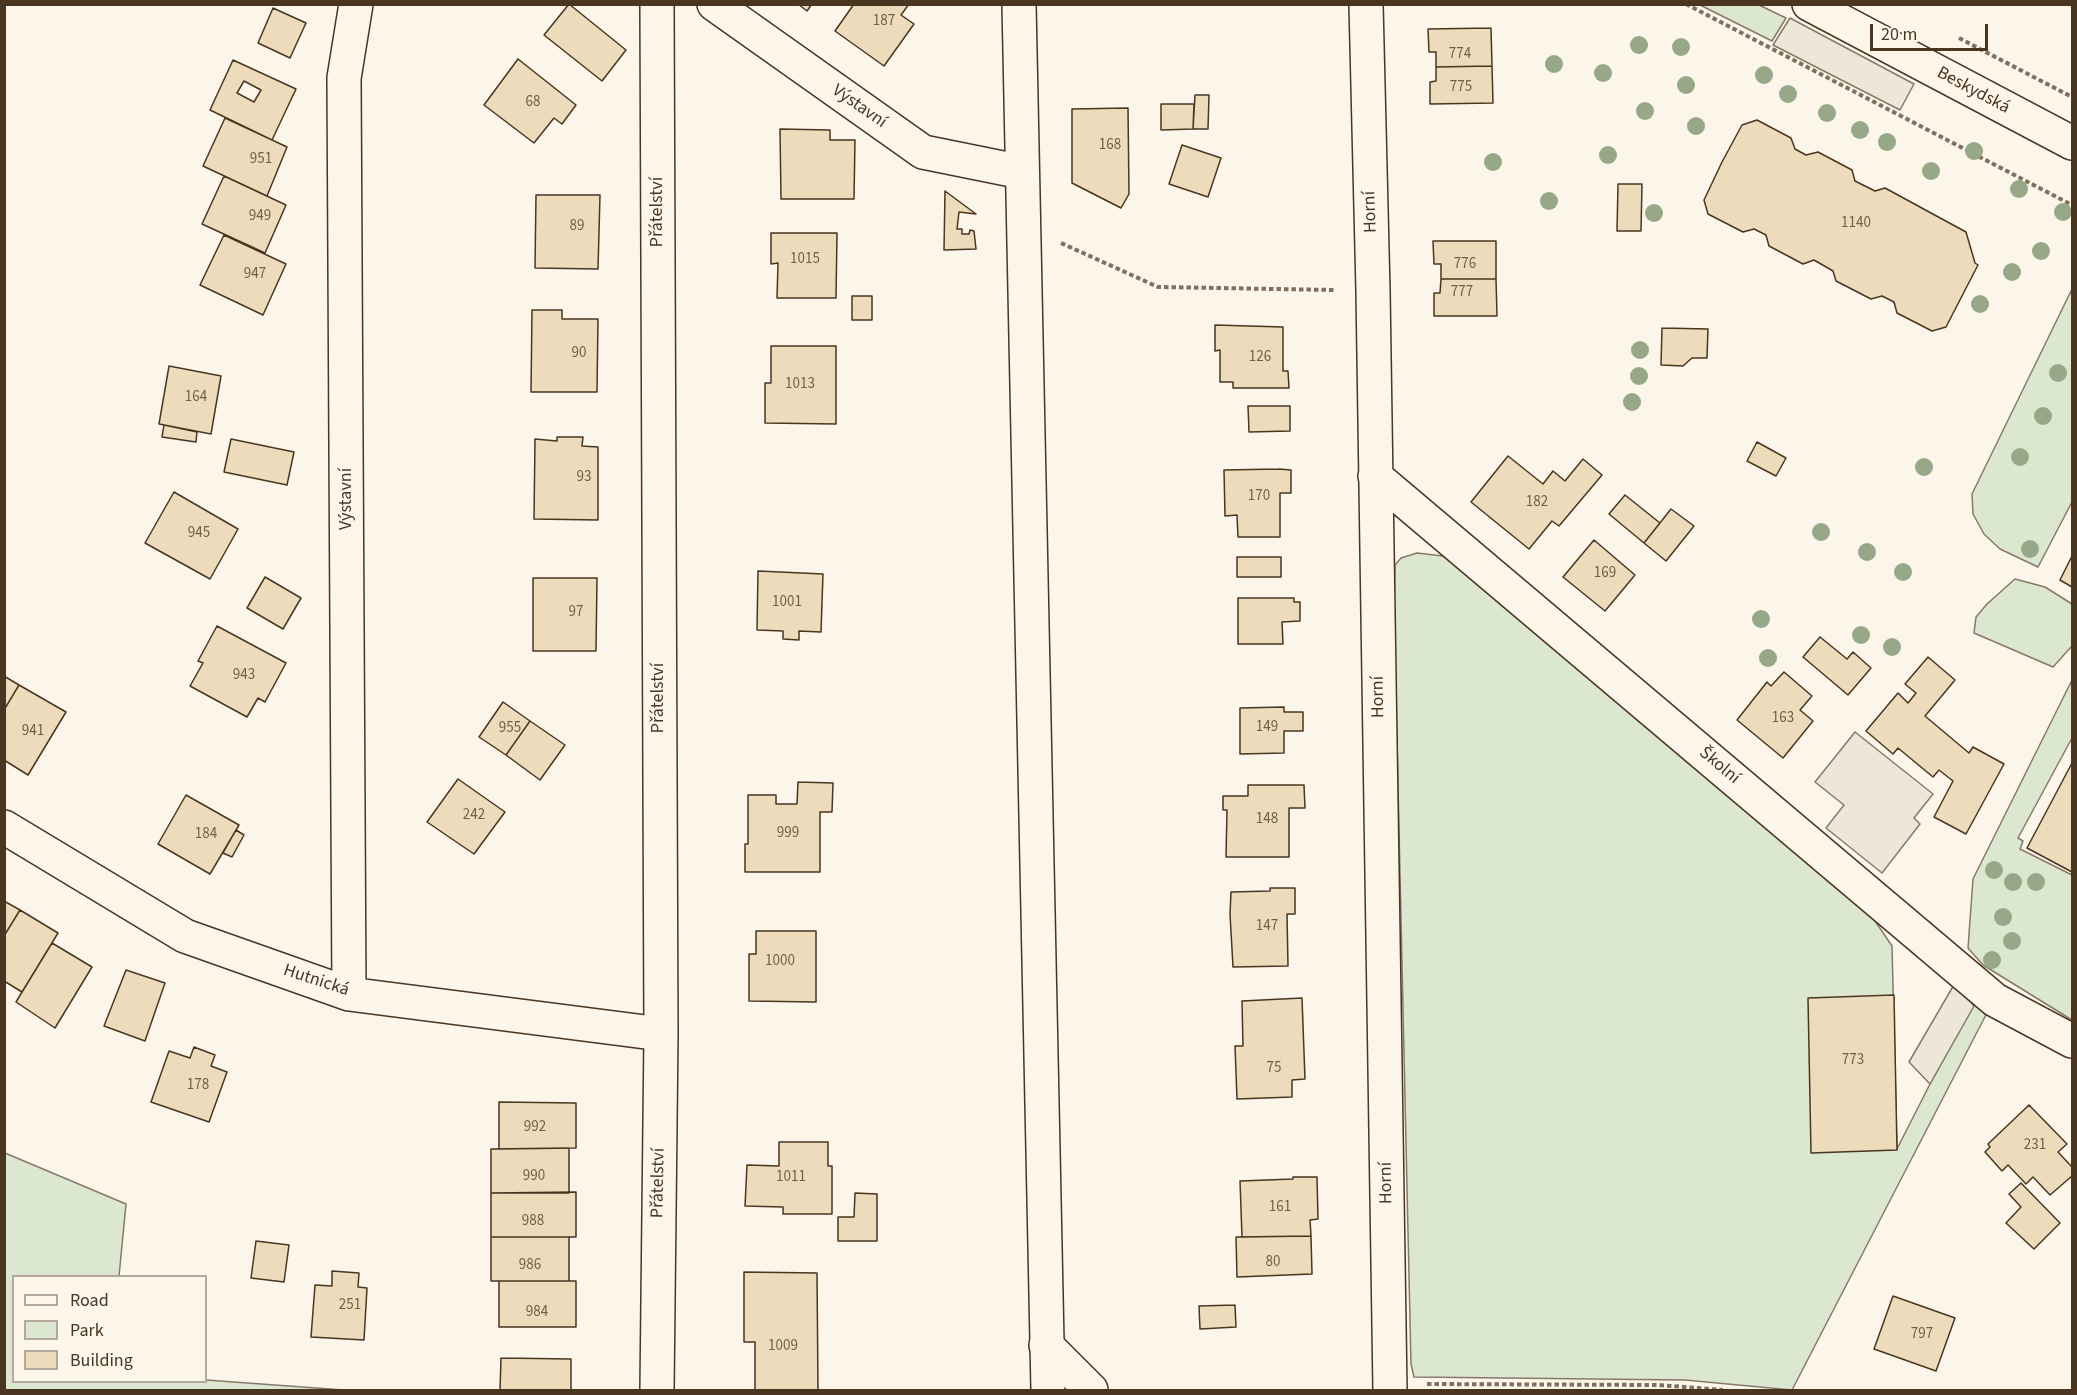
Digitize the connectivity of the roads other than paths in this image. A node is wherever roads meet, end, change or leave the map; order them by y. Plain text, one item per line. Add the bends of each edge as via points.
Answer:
1 (356, 4) edge
2 (657, 4) edge
3 (714, 4) edge
4 (1019, 4) edge
5 (1366, 4) edge
6 (1809, 4) edge
7 (2073, 143) edge
8 (1022, 172) junction
9 (1375, 476) junction
10 (4, 827) edge
11 (349, 994) junction
12 (661, 1034) junction
13 (2073, 1041) edge
14 (1046, 1345) junction
15 (1404, 1387) edge
16 (657, 1390) edge
17 (1047, 1390) edge
18 (1091, 1390) edge

1 - 11 street, Výstavní via 344,78
2 - 12 street, Přátelství
3 - 8 street, Výstavní via 923,152
4 - 8 street
5 - 9 street, Horní
6 - 7 street, Beskydská
8 - 14 street
9 - 13 street, Školní via 1995,1000
9 - 15 street, Horní
10 - 11 street, Hutnická via 184,936
11 - 12 street, Hutnická
12 - 16 street, Přátelství
14 - 17 street
14 - 18 street

